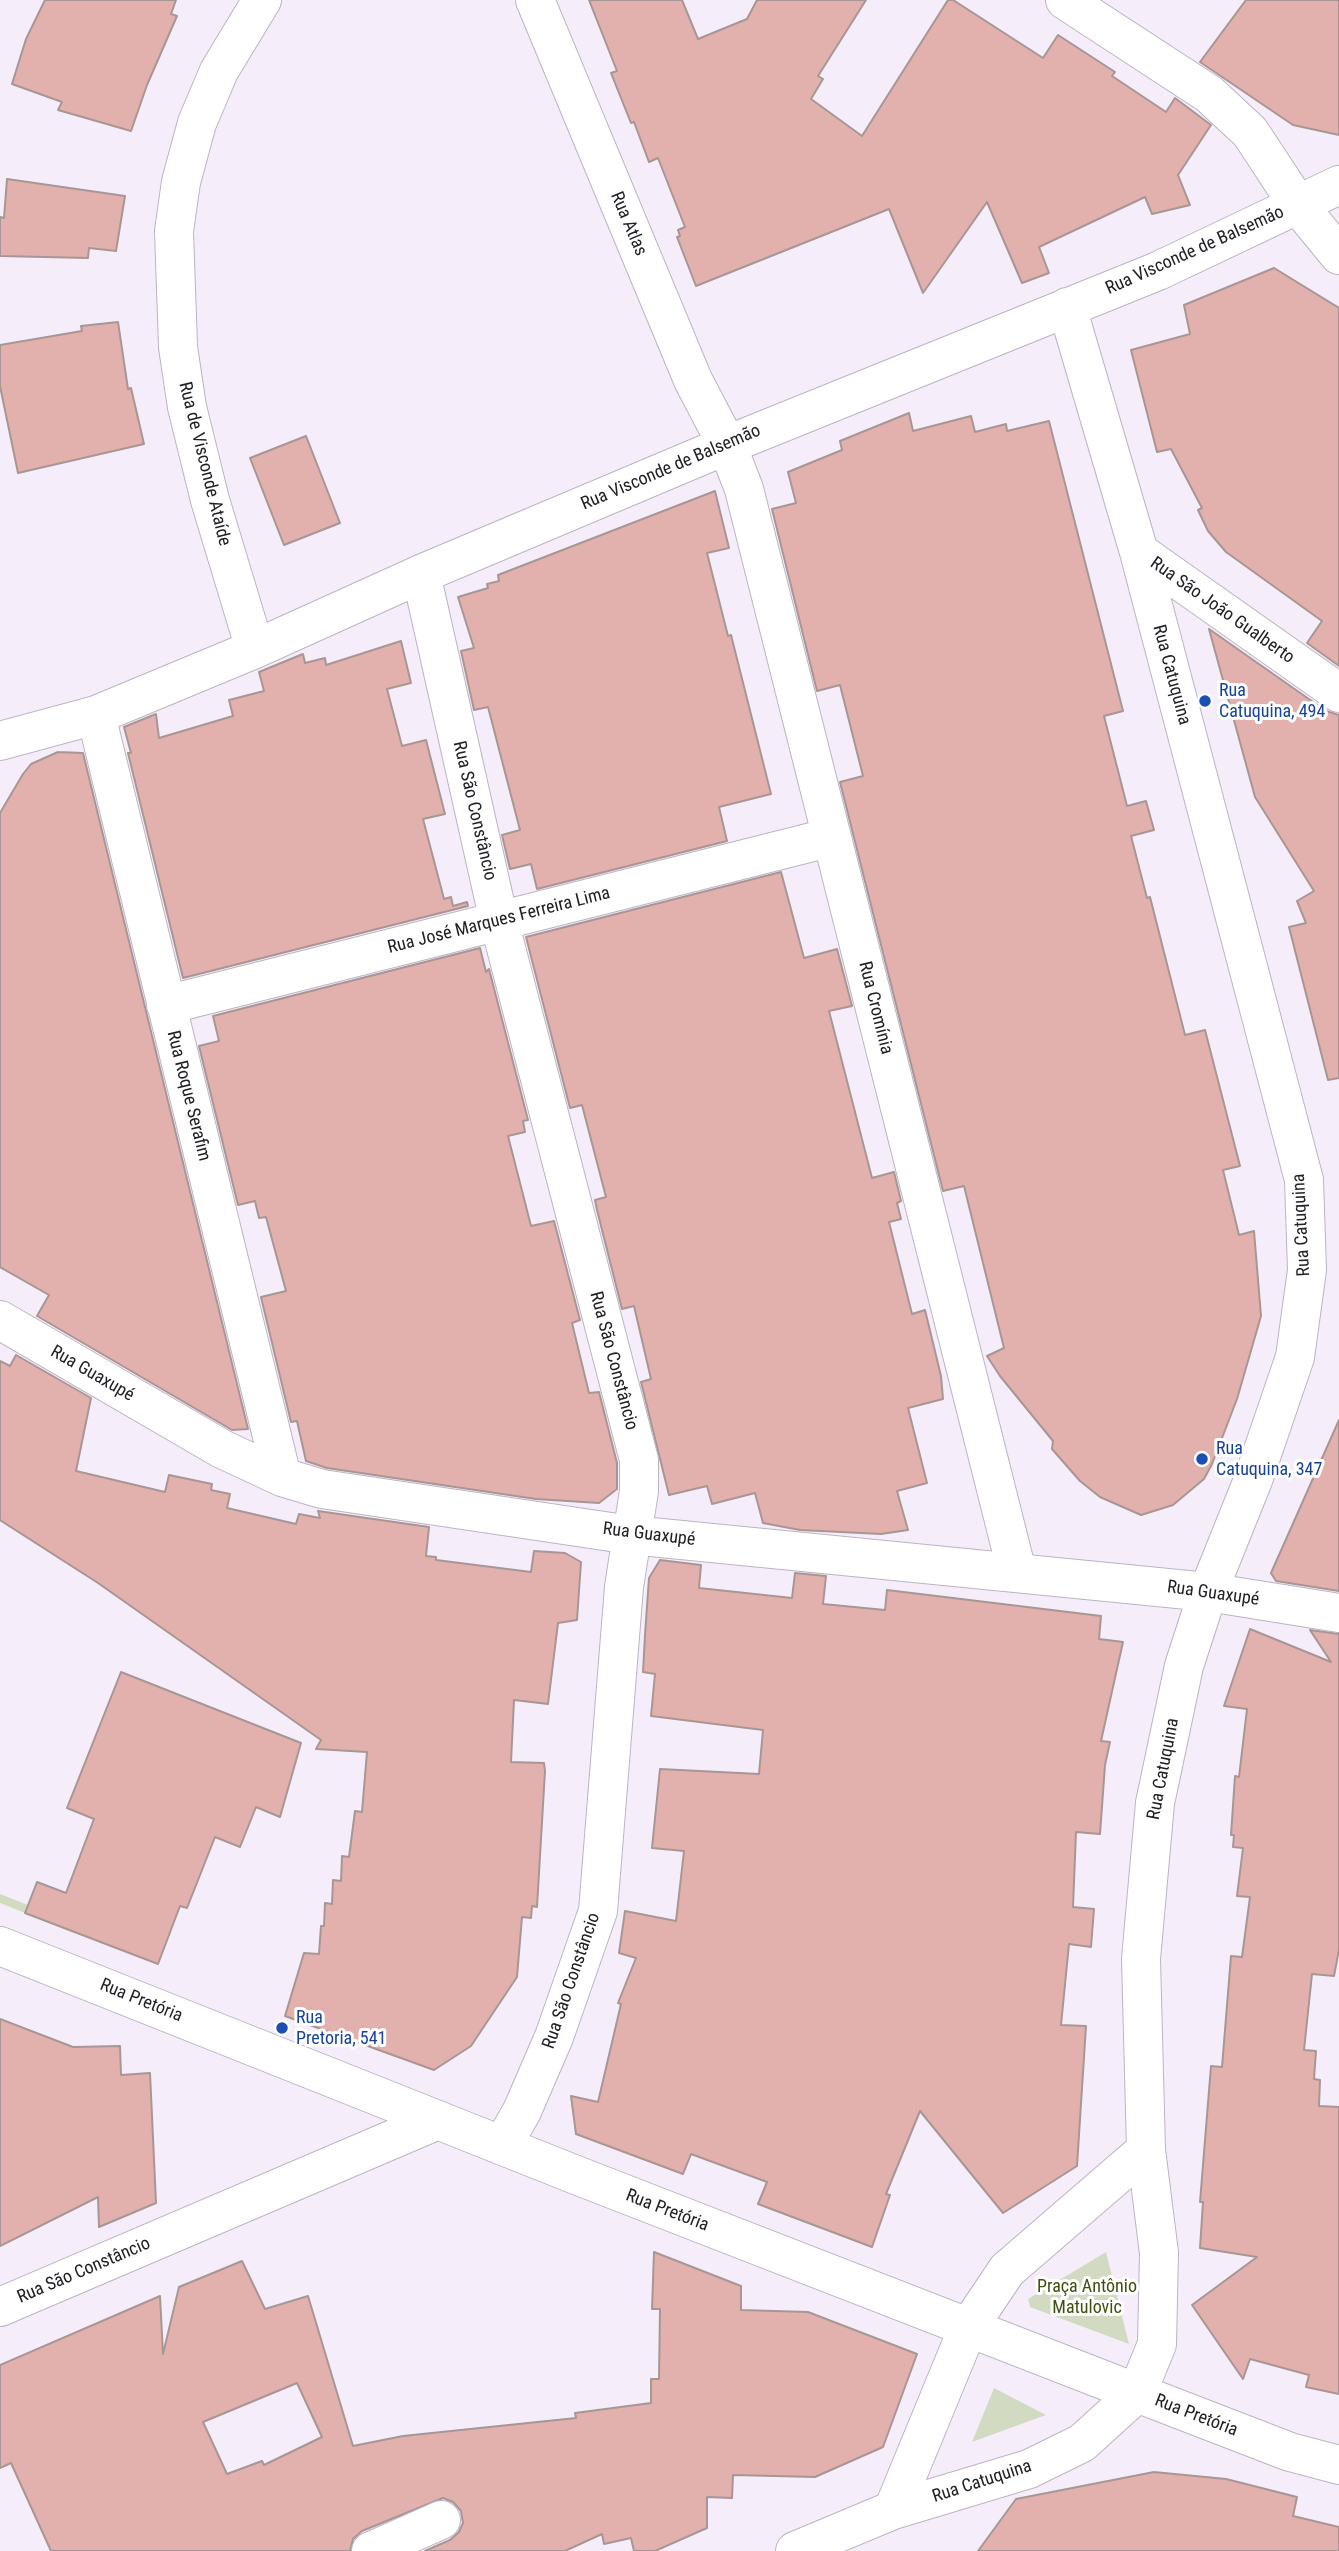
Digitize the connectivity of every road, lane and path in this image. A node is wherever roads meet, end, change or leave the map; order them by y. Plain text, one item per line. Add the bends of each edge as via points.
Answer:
1 (262, 0) edge
2 (535, 0) edge
3 (1065, 0) edge
4 (1339, 186) edge
5 (1298, 205) junction
6 (1339, 255) edge
7 (1067, 307) junction
8 (727, 444) junction
9 (1139, 552) junction
10 (422, 574) junction
11 (255, 649) junction
12 (1339, 693) edge
13 (96, 715) junction
14 (0, 741) edge
15 (832, 837) junction
16 (499, 921) junction
17 (166, 1005) junction
18 (0, 1321) edge
19 (282, 1477) junction
20 (631, 1535) junction
21 (1017, 1572) junction
22 (1208, 1592) junction
23 (1339, 1613) edge
24 (0, 1945) edge
25 (438, 2120) junction
26 (502, 2146) junction
27 (1146, 2150) junction
28 (0, 2307) edge
29 (968, 2328) junction
30 (1138, 2393) junction
31 (1339, 2465) edge
32 (893, 2510) junction
33 (441, 2520) dead end
34 (371, 2551) edge
35 (795, 2551) edge

1 - 11 street, Rua de Visconde Ataíde via 219,71 197,123 174,231 177,333 187,407
2 - 8 street, Rua Atlas via 693,380
3 - 5 street via 1209,94 1250,132
4 - 5 street, Rua Visconde de Balsemão
5 - 6 street
5 - 7 street, Rua Visconde de Balsemão via 1158,271
7 - 8 street, Rua Visconde de Balsemão
7 - 9 street, Rua Catuquina
8 - 10 street, Rua Visconde de Balsemão
8 - 15 street, Rua Cromínia via 744,489
9 - 12 street, Rua São João Gualberto
9 - 22 street, Rua Catuquina via 1304,1180 1307,1270 1295,1357
10 - 11 street, Rua Visconde de Balsemão
10 - 16 street, Rua São Constâncio
11 - 13 street, Rua Visconde de Balsemão
13 - 14 street, Rua Visconde de Balsemão
13 - 17 street, Rua Roque Serafim
15 - 16 street, Rua José Marques Ferreira Lima
15 - 21 street, Rua Cromínia
16 - 17 street, Rua José Marques Ferreira Lima
16 - 20 street, Rua São Constâncio via 639,1460
17 - 19 street, Rua Roque Serafim
18 - 19 street, Rua Guaxupé via 222,1449
19 - 20 street, Rua Guaxupé via 322,1489
20 - 21 street, Rua Guaxupé
20 - 26 street, Rua São Constâncio via 598,1911 554,2037
21 - 22 street, Rua Guaxupé
22 - 23 street, Rua Guaxupé
22 - 27 street, Rua Catuquina via 1184,1666 1155,1803 1141,1959
24 - 25 street, Rua Pretória
25 - 26 street, Rua Pretória
25 - 28 street, Rua São Constâncio
26 - 29 street, Rua Pretória
27 - 29 street, Rua Catuquina via 1007,2270
27 - 30 street, Rua Catuquina via 1159,2253 1157,2344
29 - 30 street, Rua Pretória
29 - 32 street, Rua Catuquina
30 - 31 street, Rua Pretória via 1290,2452
30 - 32 street, Rua Catuquina via 1082,2442 1029,2469
32 - 35 street, Rua Catuquina
33 - 34 street

